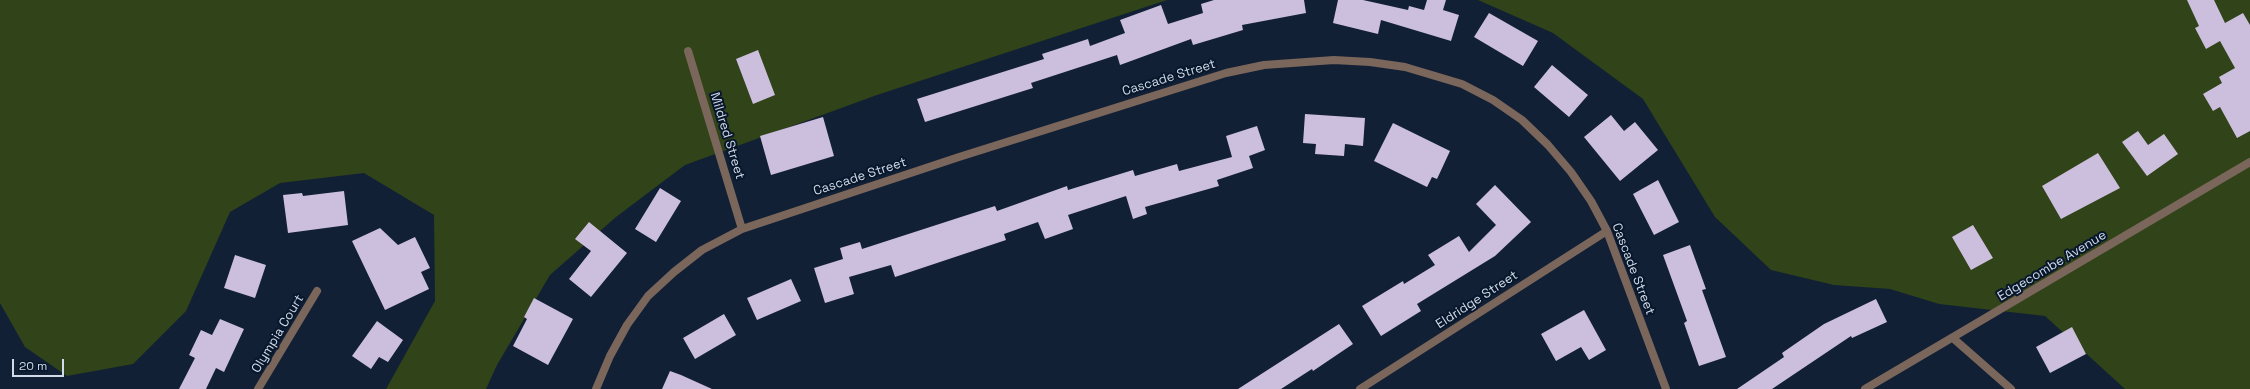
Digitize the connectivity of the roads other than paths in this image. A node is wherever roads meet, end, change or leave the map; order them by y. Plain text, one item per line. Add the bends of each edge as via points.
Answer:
1 (688, 50) dead end
2 (2250, 162) edge
3 (742, 229) junction
4 (1607, 231) junction
5 (317, 291) dead end
6 (1954, 339) junction
7 (258, 389) edge
8 (596, 389) edge
9 (1360, 389) edge
10 (1666, 389) edge
11 (1865, 389) edge
12 (2011, 389) edge

1 - 3 street, Mildred Street
2 - 6 street, Edgecombe Avenue
3 - 4 street, Cascade Street via 1226,73 1264,65 1334,60 1370,62 1439,76 1462,84 1493,100 1522,120 1548,145 1591,201
3 - 8 street, Cascade Street via 702,250 648,296 627,325
4 - 9 street, Eldridge Street
4 - 10 street, Cascade Street
5 - 7 street, Olympia Court
6 - 11 street, Edgecombe Avenue
6 - 12 street

